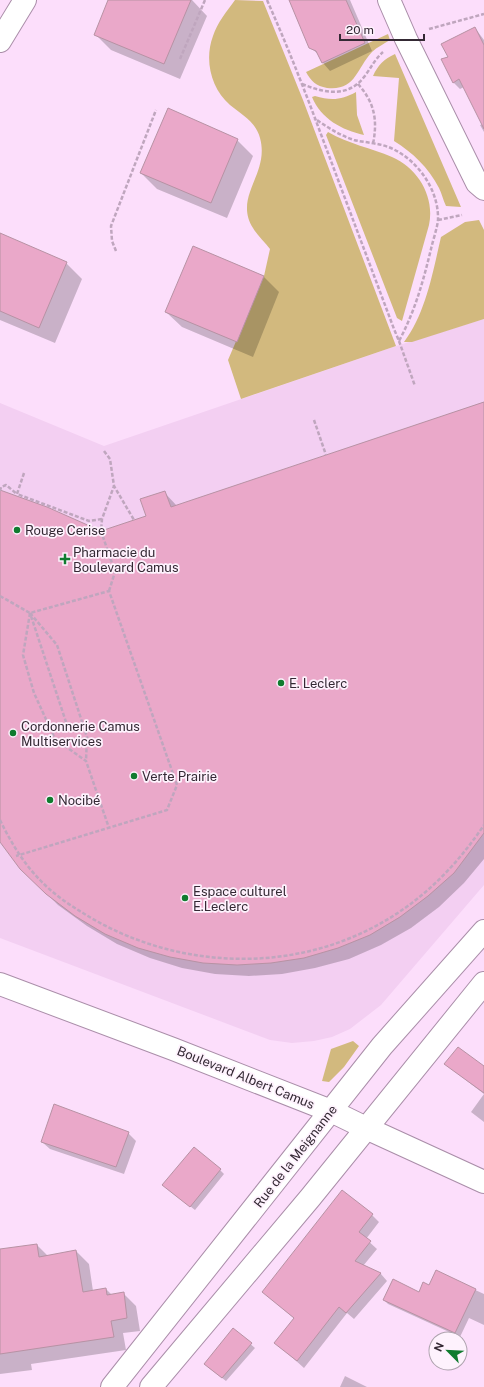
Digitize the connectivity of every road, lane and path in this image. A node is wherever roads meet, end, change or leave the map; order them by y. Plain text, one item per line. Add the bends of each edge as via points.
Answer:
1 (25, 0) edge
2 (205, 0) edge
3 (268, 0) edge
4 (389, 0) edge
5 (484, 14) edge
6 (422, 32) dead end
7 (0, 40) edge
8 (389, 48) dead end
9 (180, 59) dead end
10 (302, 84) junction
11 (358, 84) junction
12 (156, 110) dead end
13 (314, 118) junction
14 (373, 144) junction
15 (484, 189) edge
16 (462, 215) dead end
17 (438, 220) junction
18 (116, 251) dead end
19 (399, 341) junction
20 (415, 386) dead end
21 (314, 420) dead end
22 (104, 451) dead end
23 (326, 455) dead end
24 (24, 473) dead end
25 (114, 486) junction
26 (0, 491) edge
27 (17, 494) junction
28 (102, 520) junction
29 (134, 520) dead end
30 (109, 591) junction
31 (0, 596) edge
32 (30, 613) junction
33 (66, 722) dead end
34 (86, 761) junction
35 (0, 820) edge
36 (484, 825) edge
37 (109, 828) junction
38 (19, 854) junction
39 (16, 856) dead end
40 (484, 931) edge
41 (1, 983) edge
42 (484, 983) edge
43 (331, 1111) junction
44 (366, 1128) junction
45 (484, 1182) edge
46 (112, 1387) edge
47 (151, 1387) edge

1 - 7 street
2 - 9 path
3 - 10 path
4 - 15 street via 477,183
5 - 6 path
8 - 11 path via 376,58
10 - 11 path via 324,92 337,93
10 - 13 path
11 - 14 path via 368,95 374,109 376,121
12 - 18 path via 111,226
13 - 14 path via 332,130
13 - 19 path
14 - 17 path via 403,154 422,173 431,188
16 - 17 path
17 - 19 path via 417,303
19 - 20 path
21 - 23 path
22 - 25 path via 110,459
24 - 27 path
25 - 28 path
25 - 29 path
26 - 27 path via 6,485
27 - 28 path via 88,521
28 - 30 path via 101,531 114,572
30 - 32 path
30 - 37 path via 177,785 167,810
31 - 32 path
32 - 33 path
32 - 34 path via 57,645 87,737
32 - 34 path via 23,655 34,693 55,739
34 - 37 path
35 - 38 path
36 - 38 path via 447,873 398,913 339,942 269,958 233,959 198,956 163,949 129,937 97,922 67,903 40,880
37 - 38 path via 47,848
38 - 39 path
40 - 43 street, Rue de la Meignanne via 382,1046
41 - 43 street, Boulevard Albert Camus
42 - 44 street
43 - 44 street, Boulevard Albert Camus
43 - 46 street, Rue de la Meignanne
44 - 45 street, Boulevard Albert Camus
44 - 47 street

